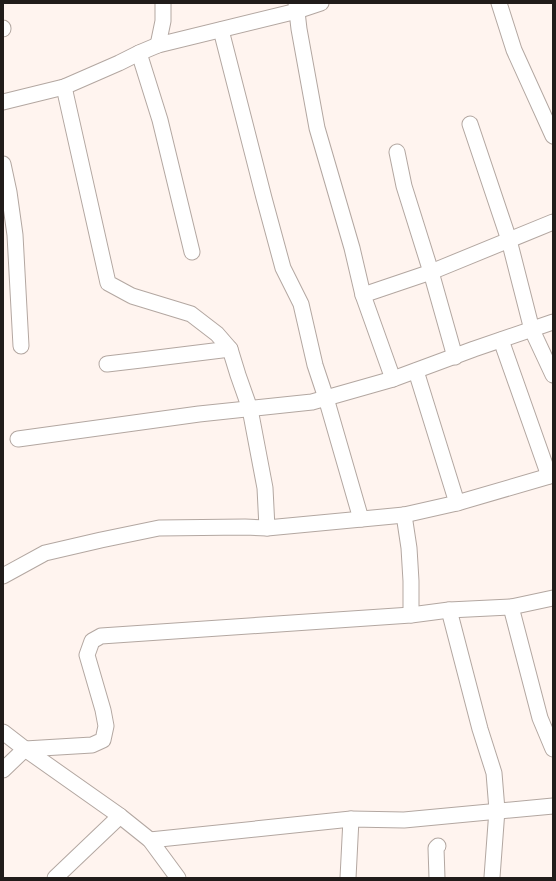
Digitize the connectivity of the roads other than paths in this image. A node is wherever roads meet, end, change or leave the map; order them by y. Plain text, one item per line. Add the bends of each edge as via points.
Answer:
1 (163, 3) edge
2 (321, 3) edge
3 (499, 3) edge
4 (297, 7) edge
5 (221, 30) junction
6 (158, 45) junction
7 (139, 53) junction
8 (64, 87) junction
9 (3, 102) edge
10 (470, 124) dead end
11 (553, 136) edge
12 (397, 152) dead end
13 (3, 164) edge
14 (553, 222) edge
15 (9, 236) edge
16 (509, 240) junction
17 (192, 252) dead end
18 (431, 272) junction
19 (363, 295) junction
20 (553, 322) edge
21 (532, 330) junction
22 (501, 340) junction
23 (21, 346) dead end
24 (230, 349) junction
25 (455, 357) junction
26 (107, 364) dead end
27 (416, 371) junction
28 (553, 375) edge
29 (392, 379) junction
30 (326, 398) junction
31 (250, 409) junction
32 (18, 439) dead end
33 (551, 475) edge
34 (457, 503) junction
35 (404, 515) junction
36 (361, 519) junction
37 (267, 528) junction
38 (3, 576) edge
39 (553, 598) edge
40 (511, 607) junction
41 (449, 610) junction
42 (411, 615) junction
43 (3, 732) edge
44 (25, 749) junction
45 (553, 749) edge
46 (3, 770) edge
47 (553, 806) edge
48 (497, 810) junction
49 (120, 816) junction
50 (351, 819) junction
51 (150, 840) junction
52 (438, 846) dead end
53 (492, 877) edge
54 (55, 878) edge
55 (178, 878) edge
56 (348, 878) edge
57 (437, 878) edge

1 - 6 street via 164,21
2 - 4 street
3 - 11 street via 514,50
4 - 5 street
4 - 19 street via 317,128
5 - 6 street
5 - 30 street via 283,268 301,304 315,365
6 - 7 street
7 - 8 street
7 - 17 street via 160,120
8 - 9 street
8 - 24 street via 108,283 132,296 191,314 217,334
10 - 16 street
12 - 18 street via 404,186
13 - 15 street via 9,192
14 - 16 street
15 - 23 street
16 - 18 street
16 - 21 street
18 - 19 street
18 - 25 street
19 - 29 street
20 - 21 street
21 - 22 street
21 - 28 street
22 - 25 street
22 - 33 street
24 - 26 street
24 - 31 street
25 - 27 street
27 - 29 street
27 - 34 street
29 - 30 street
30 - 31 street
30 - 36 street
31 - 32 street
31 - 37 street via 265,488
33 - 34 street
34 - 35 street
35 - 36 street
35 - 42 street via 409,548
36 - 37 street
37 - 38 street via 159,528 44,553
39 - 40 street
40 - 41 street
40 - 45 street via 540,718
41 - 42 street
41 - 48 street via 494,772
42 - 44 street via 100,636 92,641 87,655 103,710 106,726 103,740 92,745
43 - 44 street
44 - 46 street
44 - 49 street
47 - 48 street
48 - 50 street via 404,820
48 - 53 street
49 - 51 street
49 - 54 street
50 - 51 street
50 - 56 street
51 - 55 street
52 - 57 street

